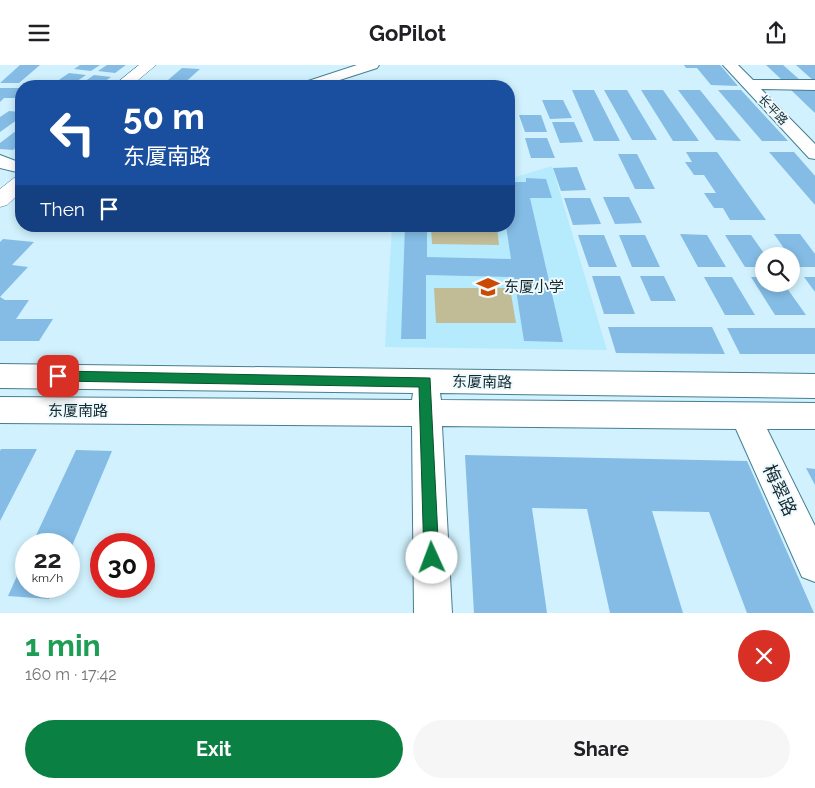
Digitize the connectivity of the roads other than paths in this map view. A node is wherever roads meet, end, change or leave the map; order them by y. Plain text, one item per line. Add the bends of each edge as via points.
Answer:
1 (148, 65) edge
2 (164, 65) edge
3 (372, 65) edge
4 (730, 65) edge
5 (737, 65) edge
6 (129, 80) edge
7 (145, 80) edge
8 (326, 80) edge
9 (756, 85) junction
10 (815, 85) edge
11 (815, 146) edge
12 (815, 154) edge
13 (15, 169) edge
14 (0, 182) edge
15 (0, 200) edge
16 (0, 376) edge
17 (815, 386) edge
18 (426, 397) junction
19 (0, 410) edge
20 (744, 415) junction
21 (815, 416) edge
22 (815, 564) edge
23 (434, 613) edge

1 - 6 main road
2 - 7 main road
3 - 8 street
4 - 12 street, 长平路
5 - 9 street, 长平路
9 - 10 street
9 - 11 street, 长平路
13 - 14 main road
13 - 15 main road
16 - 18 street, 东厦南路
17 - 18 street, 东厦南路
18 - 19 street, 东厦南路
18 - 20 street, 东厦南路
18 - 23 street
20 - 21 street, 东厦南路
20 - 22 street, 梅翠路

